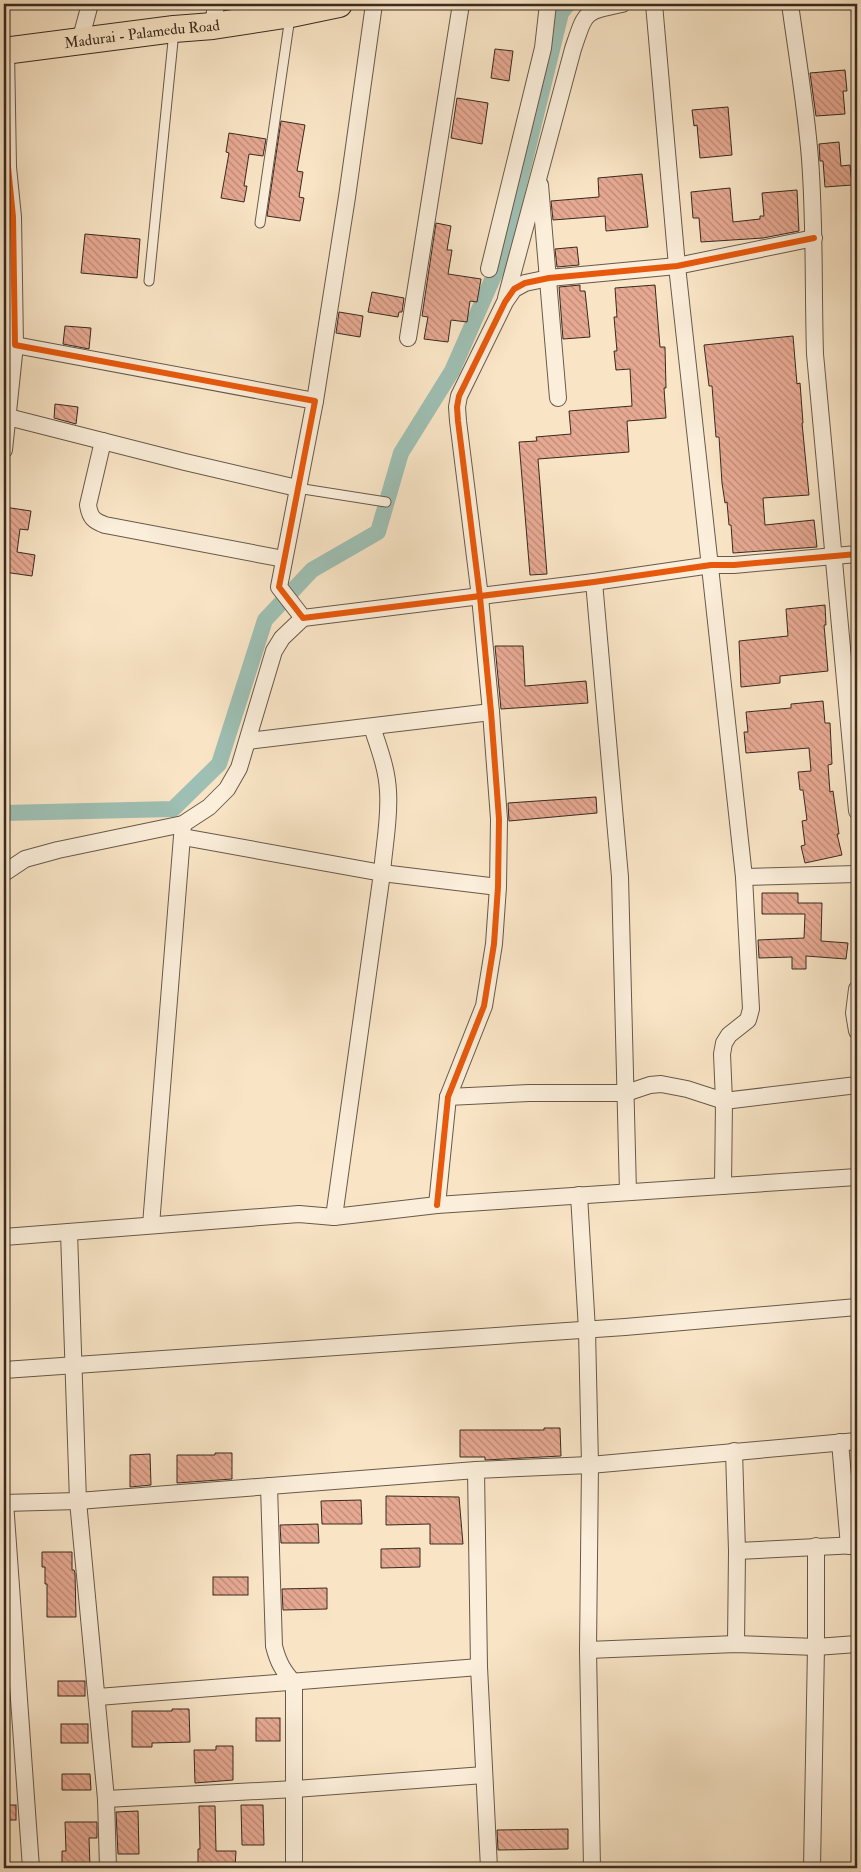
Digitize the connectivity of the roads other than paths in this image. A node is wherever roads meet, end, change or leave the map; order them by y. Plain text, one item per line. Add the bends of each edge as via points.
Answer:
1 (90, 4) edge
2 (339, 4) edge
3 (374, 4) edge
4 (461, 4) edge
5 (548, 4) edge
6 (622, 4) edge
7 (654, 4) edge
8 (790, 4) edge
9 (291, 14) junction
10 (214, 15) edge
11 (174, 29) junction
12 (80, 41) junction
13 (5, 50) edge
14 (6, 167) edge
15 (539, 172) junction
16 (260, 223) dead end
17 (814, 238) junction
18 (677, 266) junction
19 (489, 268) dead end
20 (549, 278) junction
21 (149, 281) dead end
22 (505, 302) junction
23 (408, 338) dead end
24 (9, 344) edge
25 (558, 398) dead end
26 (315, 400) junction
27 (5, 417) edge
28 (103, 441) junction
29 (4, 450) edge
30 (297, 488) junction
31 (386, 502) dead end
32 (857, 554) edge
33 (832, 556) junction
34 (284, 559) junction
35 (711, 565) junction
36 (594, 582) junction
37 (480, 597) junction
38 (300, 615) junction
39 (491, 712) junction
40 (372, 727) junction
41 (248, 741) junction
42 (857, 804) edge
43 (183, 830) junction
44 (4, 873) edge
45 (382, 873) junction
46 (857, 874) edge
47 (744, 877) junction
48 (498, 887) junction
49 (857, 989) edge
50 (857, 1031) edge
51 (857, 1085) edge
52 (626, 1093) junction
53 (448, 1097) junction
54 (724, 1101) junction
55 (857, 1177) edge
56 (723, 1186) junction
57 (628, 1192) junction
58 (579, 1195) junction
59 (437, 1205) junction
60 (334, 1217) junction
61 (151, 1225) junction
62 (69, 1232) junction
63 (4, 1237) edge
64 (857, 1307) edge
65 (587, 1330) junction
66 (74, 1366) junction
67 (4, 1370) edge
68 (857, 1441) edge
69 (840, 1442) junction
70 (734, 1451) junction
71 (590, 1465) junction
72 (476, 1470) junction
73 (269, 1486) junction
74 (78, 1501) junction
75 (4, 1503) edge
76 (853, 1545) edge
77 (816, 1546) junction
78 (737, 1551) junction
79 (736, 1644) junction
80 (857, 1644) edge
81 (816, 1647) junction
82 (588, 1650) junction
83 (479, 1668) junction
84 (294, 1683) junction
85 (98, 1697) junction
86 (484, 1775) junction
87 (294, 1789) junction
88 (106, 1799) junction
89 (32, 1868) edge
90 (108, 1868) edge
91 (294, 1868) edge
92 (489, 1868) edge
93 (592, 1868) edge
94 (812, 1868) edge

1 - 12 street
2 - 9 main road, Madurai - Palamedu Road
3 - 26 street
4 - 23 street
5 - 19 street via 542,48
6 - 15 street via 595,10 587,15 582,25
7 - 18 street
8 - 17 street via 810,158
9 - 10 main road, Madurai - Palamedu Road
9 - 16 lane
10 - 11 main road, Madurai - Palamedu Road
11 - 12 main road, Madurai - Palamedu Road
11 - 21 lane
12 - 13 main road, Madurai - Palamedu Road
13 - 14 street
14 - 24 street via 14,217
15 - 20 street
15 - 22 street
17 - 18 street
17 - 33 street via 815,354
18 - 20 street
18 - 35 street
20 - 22 street via 524,283 514,289
20 - 25 street
22 - 37 street via 459,396 457,407
24 - 26 street
24 - 27 street
26 - 30 street
27 - 28 street
27 - 29 street
28 - 30 street
28 - 34 street via 88,505 95,522
30 - 31 lane
30 - 34 street
32 - 33 street
33 - 35 street
33 - 42 street
34 - 38 street via 279,587
35 - 36 street
35 - 47 street
36 - 37 street
36 - 52 street via 620,878
37 - 38 street
37 - 39 street
38 - 41 street via 274,652
39 - 40 street
39 - 48 street via 499,819
40 - 41 street
40 - 45 street via 385,767 388,792
41 - 43 street via 239,768 227,789
43 - 44 street via 58,850 25,859
43 - 45 street
43 - 61 street
45 - 48 street
45 - 60 street
46 - 47 street
47 - 54 street via 751,1009 748,1020 724,1043
48 - 53 street via 494,944 484,1006
49 - 50 street via 854,1014
51 - 54 street
52 - 53 street
52 - 54 street via 662,1084
52 - 57 street
53 - 59 street
54 - 56 street
55 - 56 street
56 - 57 street
57 - 58 street
58 - 59 street
58 - 65 street
59 - 60 street
60 - 61 street via 299,1214
61 - 62 street
62 - 63 street
62 - 66 street
64 - 65 street
65 - 66 street
65 - 71 street
66 - 67 street
66 - 74 street
68 - 69 street
69 - 70 street
69 - 76 street
70 - 71 street
70 - 78 street
71 - 72 street
71 - 82 street
72 - 73 street
72 - 83 street
73 - 74 street
73 - 84 street via 274,1646 280,1666
74 - 75 street
74 - 85 street
75 - 89 street
76 - 77 street
77 - 78 street
77 - 81 street
78 - 79 street
79 - 81 street
79 - 82 street
80 - 81 street
81 - 94 street
82 - 93 street
83 - 84 street
83 - 86 street
84 - 85 street
84 - 87 street
85 - 88 street
86 - 87 street
86 - 92 street
87 - 88 street
87 - 91 street
88 - 90 street

